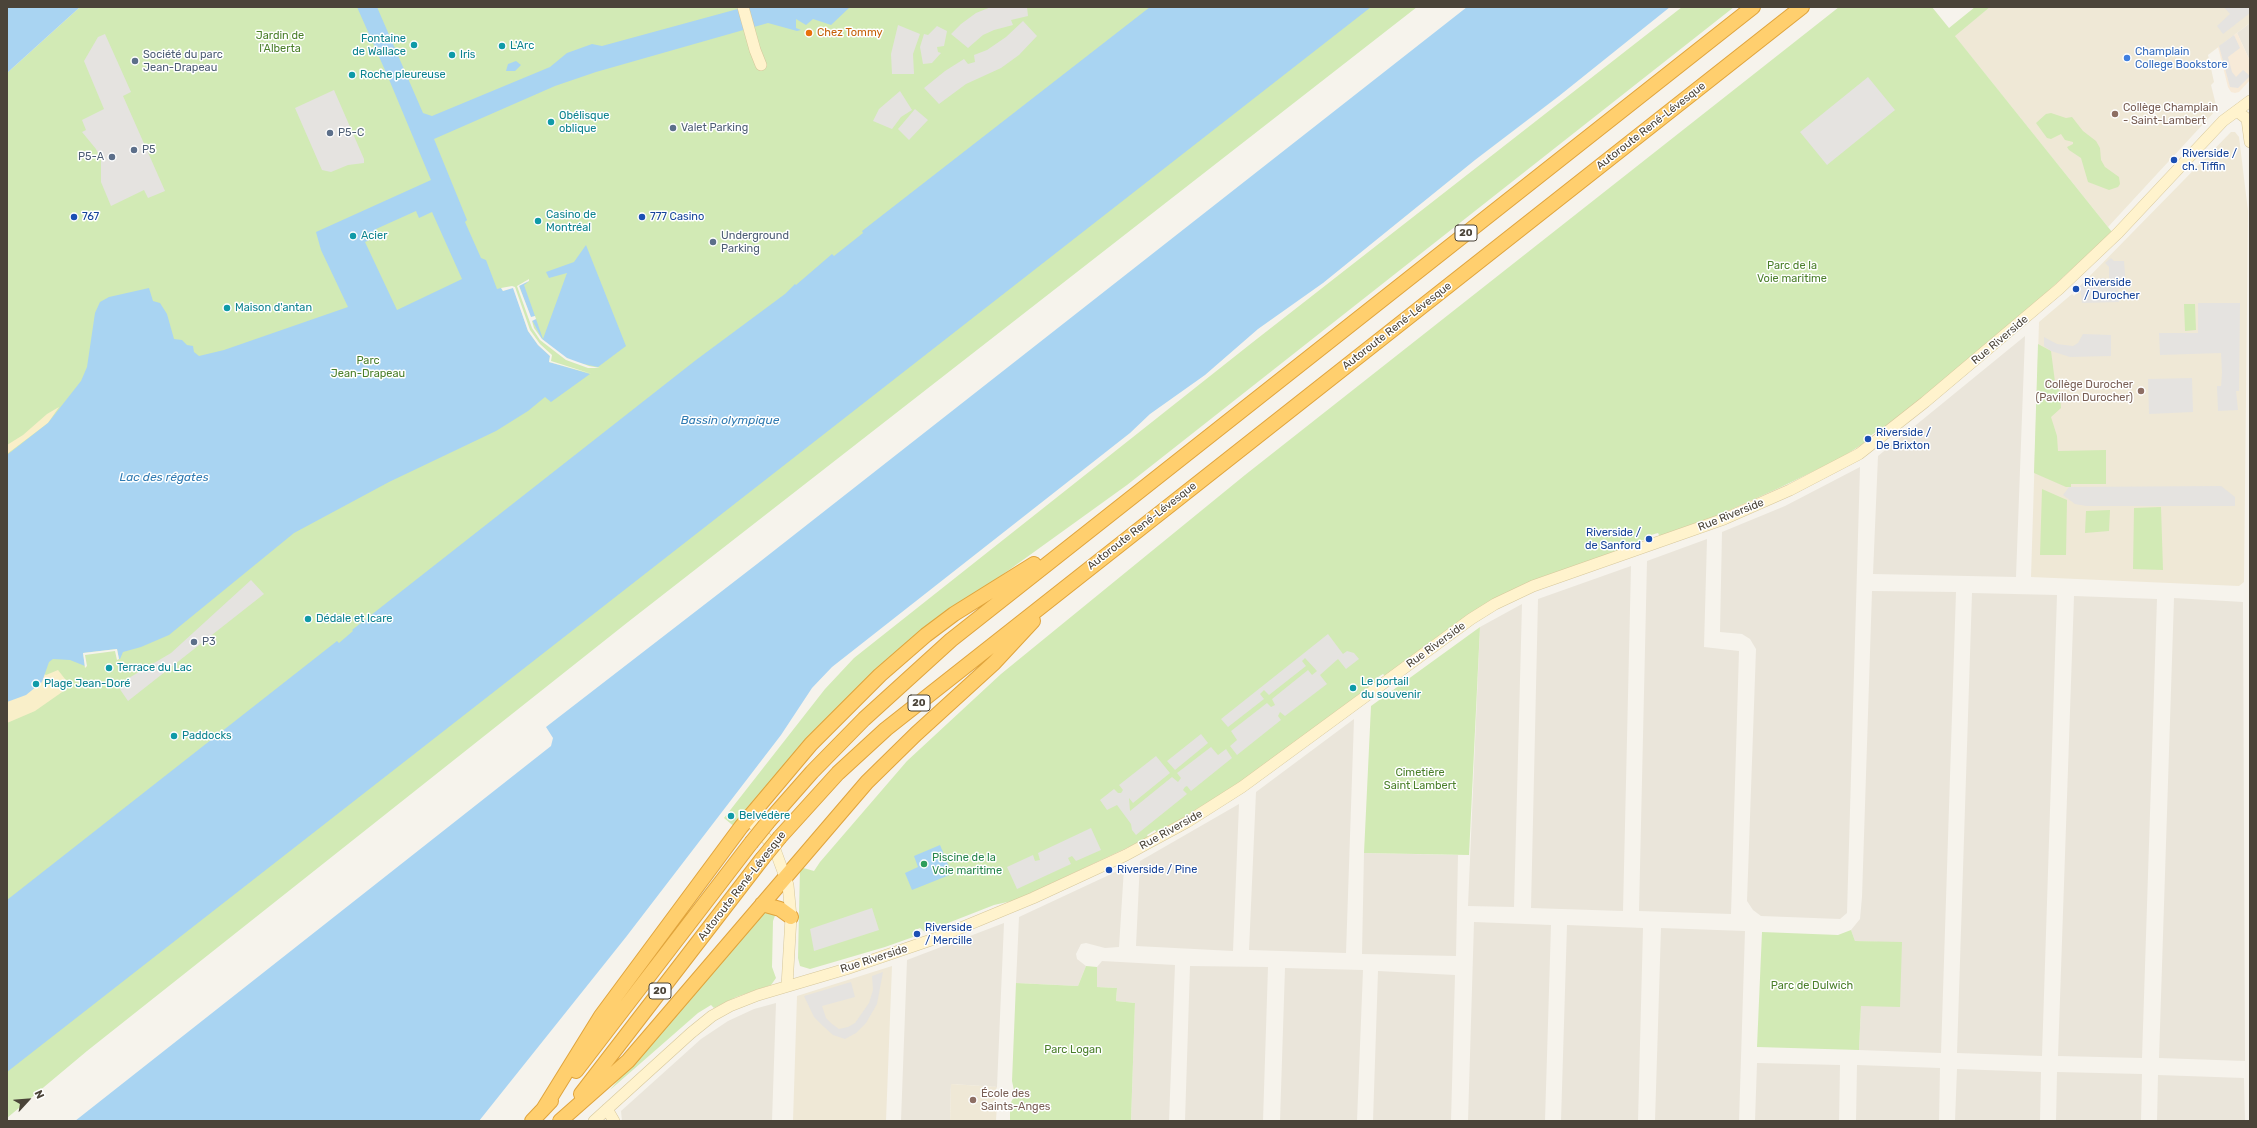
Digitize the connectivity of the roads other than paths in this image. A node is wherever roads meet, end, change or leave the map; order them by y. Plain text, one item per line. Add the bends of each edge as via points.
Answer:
1 (743, 7) edge
2 (1752, 7) edge
3 (1802, 7) edge
4 (762, 65) dead end
5 (2250, 101) edge
6 (2237, 111) junction
7 (2250, 142) edge
8 (1097, 524) junction
9 (1070, 582) junction
10 (748, 818) junction
11 (786, 876) junction
12 (762, 904) junction
13 (791, 917) junction
14 (787, 986) junction
15 (544, 1108) junction
16 (607, 1108) junction
17 (532, 1121) edge
18 (557, 1121) edge
19 (560, 1121) edge
20 (594, 1121) edge
21 (614, 1121) edge

1 - 4 street
2 - 8 highway, Autoroute René-Lévesque / 20
3 - 9 highway, Autoroute René-Lévesque / 20
5 - 6 street, Rue Riverside
6 - 7 street via 2247,119
6 - 14 street, Rue Riverside via 2220,124 2075,275 1943,388 1859,454 1790,490 1724,519 1533,586 1495,604 1242,787 1187,822 1126,855 950,933 846,969
8 - 10 highway via 954,614 901,657 850,703 811,744
8 - 15 highway, Autoroute René-Lévesque / 20, bridge via 911,674 816,767 768,822 599,1042
9 - 11 highway via 994,663 867,782
9 - 18 highway, Autoroute René-Lévesque / 20, bridge via 874,740 826,785 762,859 601,1069
10 - 11 street via 770,842
10 - 15 highway via 601,1016
11 - 12 highway
11 - 13 street
12 - 13 highway via 780,909
12 - 19 highway via 628,1061
13 - 14 street
14 - 16 street, Rue Riverside via 748,998 712,1016
15 - 17 highway, Autoroute René-Lévesque / 20
16 - 20 street, Rue Riverside
16 - 21 street

